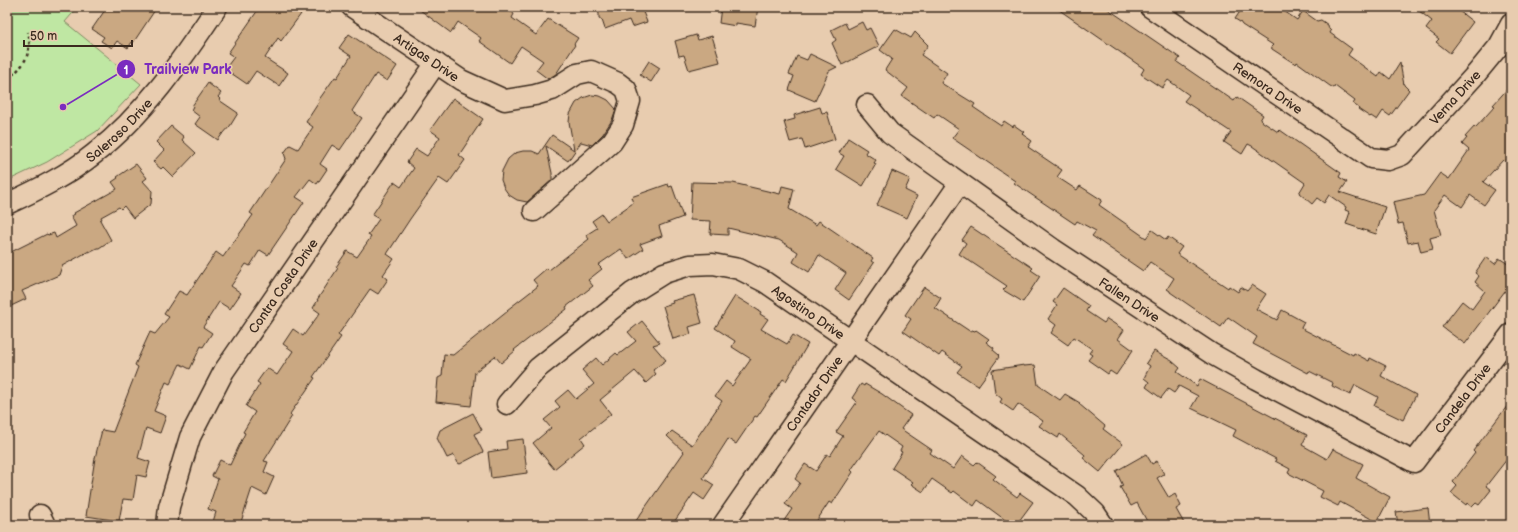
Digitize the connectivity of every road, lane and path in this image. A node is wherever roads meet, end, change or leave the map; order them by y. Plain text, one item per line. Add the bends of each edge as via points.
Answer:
1 (217, 7) edge
2 (352, 7) edge
3 (1150, 7) edge
4 (1511, 24) edge
5 (28, 32) dead end
6 (436, 63) junction
7 (7, 78) edge
8 (867, 105) dead end
9 (1388, 160) joint
10 (960, 183) junction
11 (7, 204) edge
12 (534, 211) dead end
13 (1511, 334) edge
14 (850, 340) junction
15 (507, 404) dead end
16 (1414, 462) joint
17 (167, 525) edge
18 (723, 525) edge
19 (1103, 525) edge

1 - 11 street, Saleroso Drive via 163,83 128,125 94,155 43,188
2 - 6 street, Artigas Drive
3 - 9 street, Remora Drive via 1371,158
4 - 9 street, Verna Drive via 1499,46 1476,74 1402,155
5 - 7 path via 30,46 26,59
6 - 12 street, Artigas Drive via 461,80 505,100 552,90 577,74 591,71 626,89 630,101 623,126 612,142
6 - 17 street, Contra Costa Drive via 224,371 190,437 169,507
8 - 10 street, Fallen Drive via 890,133
10 - 14 street, Contador Drive
10 - 16 street, Fallen Drive via 1053,249 1212,354
13 - 16 street, Candela Drive
14 - 15 street, Agostino Drive via 766,282 739,269 713,264 690,265 664,273 632,293 538,368
14 - 18 street, Contador Drive
14 - 19 street, Agostino Drive via 1077,496 1095,513

